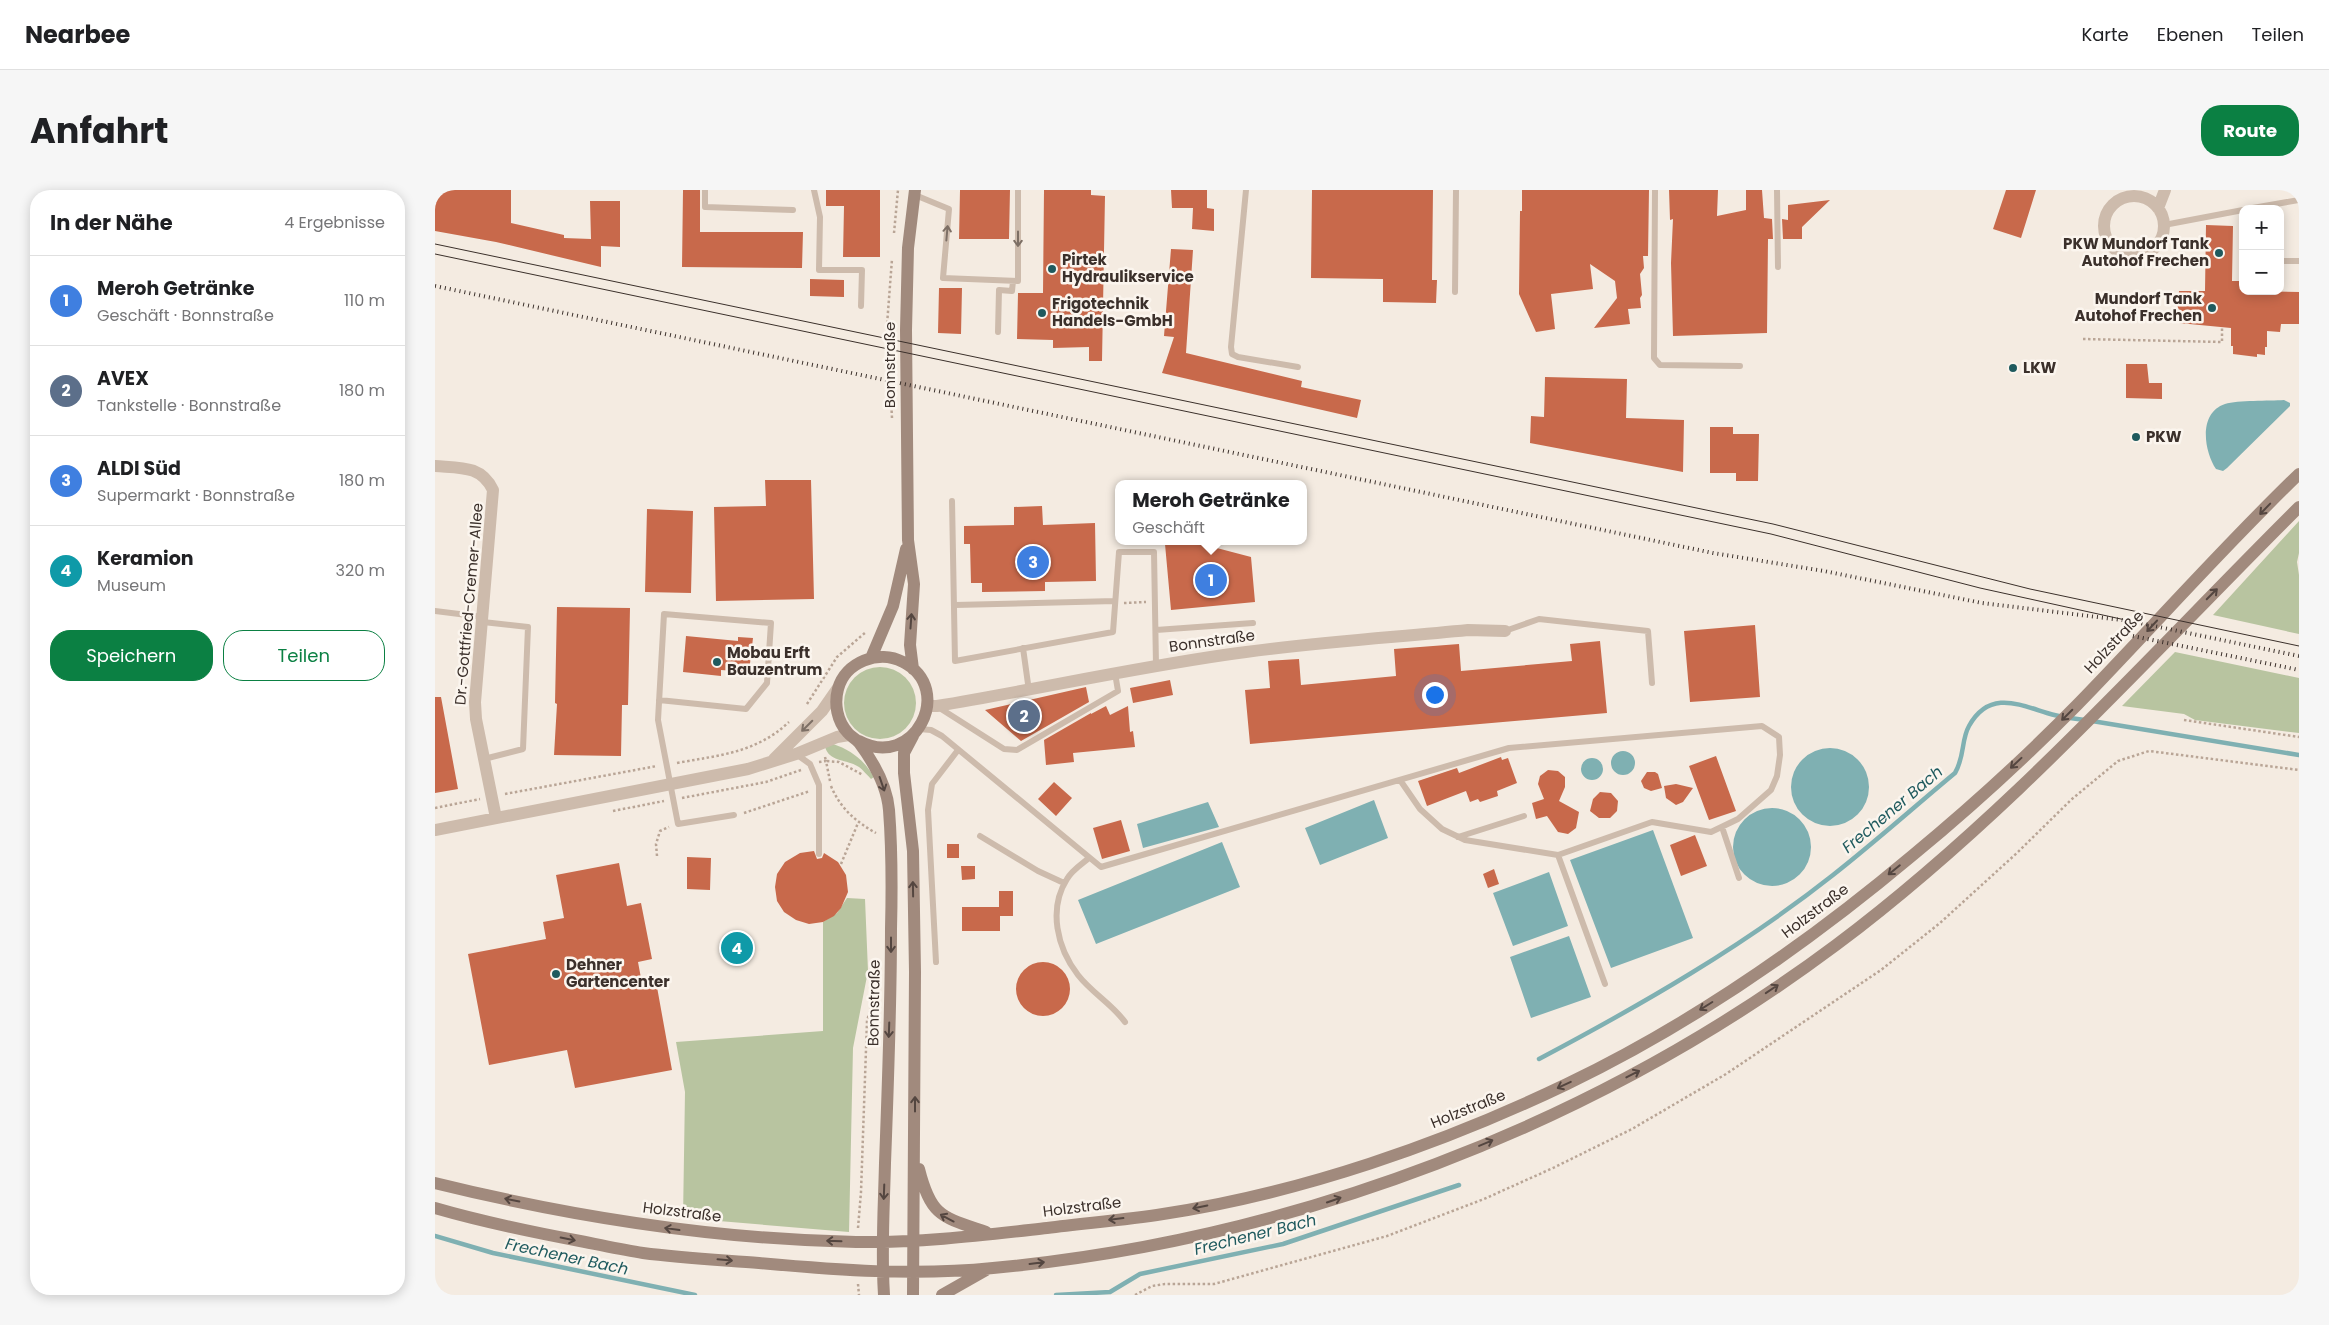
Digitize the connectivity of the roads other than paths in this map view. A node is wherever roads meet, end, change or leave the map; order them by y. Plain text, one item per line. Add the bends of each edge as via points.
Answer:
1 (705, 190) edge
2 (814, 190) edge
3 (1018, 190) edge
4 (1246, 190) edge
5 (1457, 190) edge
6 (1655, 190) edge
7 (1777, 190) edge
8 (2165, 190) edge
9 (915, 192) edge
10 (2141, 193) edge
11 (2299, 200) edge
12 (2271, 205) edge
13 (2158, 208) junction
14 (793, 210) dead end
15 (2239, 211) edge
16 (2164, 225) junction
17 (2284, 261) edge
18 (2299, 261) edge
19 (1778, 267) dead end
20 (1013, 281) junction
21 (1455, 292) dead end
22 (861, 306) dead end
23 (998, 332) dead end
24 (1739, 366) dead end
25 (1298, 367) dead end
26 (435, 466) edge
27 (2299, 474) edge
28 (952, 501) dead end
29 (2299, 506) edge
30 (908, 540) junction
31 (1115, 602) junction
32 (955, 605) junction
33 (435, 611) edge
34 (483, 619) junction
35 (1253, 623) dead end
36 (1155, 630) junction
37 (1505, 630) joint
38 (1023, 648) junction
39 (871, 658) junction
40 (1156, 665) junction
41 (913, 669) junction
42 (1115, 673) junction
43 (1652, 684) dead end
44 (838, 688) junction
45 (1029, 691) junction
46 (659, 700) junction
47 (932, 706) junction
48 (916, 732) junction
49 (854, 738) junction
50 (958, 750) junction
51 (796, 754) junction
52 (484, 759) junction
53 (772, 761) junction
54 (1400, 780) junction
55 (670, 784) junction
56 (734, 815) road end
57 (1524, 816) dead end
58 (496, 818) junction
59 (1723, 827) junction
60 (435, 830) edge
61 (980, 836) dead end
62 (1458, 837) junction
63 (819, 854) dead end
64 (1558, 855) junction
65 (1089, 858) junction
66 (1739, 878) dead end
67 (1064, 883) junction
68 (936, 962) dead end
69 (1605, 984) dead end
70 (1125, 1022) dead end
71 (915, 1153) junction
72 (435, 1183) edge
73 (435, 1208) edge
74 (993, 1234) junction
75 (913, 1240) junction
76 (883, 1242) junction
77 (988, 1269) junction
78 (914, 1271) junction
79 (882, 1272) junction
80 (884, 1295) edge
81 (913, 1295) edge
82 (943, 1295) edge

1 - 14 lane via 705,207
2 - 22 lane via 819,217 819,270 862,270
3 -> 20 lane via 1018,281
4 - 25 lane via 1232,354
5 - 21 lane
6 - 24 lane via 1654,358 1659,365
7 - 19 lane
8 - 13 street
20 -> 9 lane via 943,278 949,209
9 - 30 main road, Bonnstraße via 908,248 905,330
10 - 13 street
10 - 16 street via 2120,199 2109,209 2104,227 2112,247 2131,256 2141,255 2159,242
11 - 12 lane
13 - 16 street
15 - 16 lane
17 - 18 lane
20 - 23 lane via 1012,291 999,290
26 - 34 street, Dr.-Gottfried-Cremer-Allee via 480,472 489,480 493,490
27 -> 74 main road, Holzstraße via 2052,730 1915,854 1751,979 1694,1013 1568,1084 1389,1158 1325,1177 1165,1214
28 - 32 lane
77 -> 29 main road via 1151,1247 1327,1202 1485,1144 1641,1069 1837,945 1932,866 2077,734
30 - 39 main road, Bonnstraße via 893,606
41 -> 30 main road, Bonnstraße via 909,645 914,584
31 - 32 lane
31 - 36 lane via 1119,552 1154,552
31 - 38 lane via 1113,632
32 - 38 lane via 955,661
33 - 34 lane
34 - 52 street, Dr.-Gottfried-Cremer-Allee via 475,702
34 - 52 lane via 528,627 523,749
35 - 36 lane
36 - 40 lane
37 - 40 street, Bonnstraße via 1468,630 1226,654
37 - 43 lane via 1539,619 1649,631
38 - 45 lane
39 - 41 main road via 894,658
39 - 44 main road via 852,668
40 - 42 street, Bonnstraße
41 - 47 main road via 922,680
42 - 45 street, Bonnstraße
42 - 47 lane via 1118,691 1017,750 1004,749
44 - 49 main road via 838,716
44 -> 53 street via 822,711
45 - 47 street, Bonnstraße
46 - 46 lane via 746,708 767,683 771,623 664,614
46 - 55 lane via 659,720
47 - 48 main road
48 - 49 main road via 902,743 890,747 877,748
48 - 50 lane via 931,730
71 -> 48 main road via 913,851 904,774 905,753
49 - 51 street via 837,737
49 -> 76 main road, Bonnstraße via 882,781 889,806 892,854
50 - 65 lane
50 - 68 lane via 932,784 928,810
51 - 53 street
51 - 63 lane via 810,764 820,789
52 - 58 street, Dr.-Gottfried-Cremer-Allee
53 - 55 street via 748,769
54 - 59 lane via 1509,748 1762,726 1779,737 1781,755 1777,776 1771,790 1755,806
54 - 62 lane via 1420,809 1442,829
54 - 65 lane via 1101,867
55 - 56 lane via 678,824
55 - 58 street
57 - 62 lane
58 - 60 street
59 - 64 lane via 1711,832 1652,822
59 - 66 lane
61 - 67 lane
62 - 64 lane
64 - 69 lane
65 - 67 lane
67 - 70 lane via 1057,896 1057,926 1064,952 1078,975
74 -> 71 main road via 939,1214 924,1188
71 - 75 main road
76 -> 72 main road, Holzstraße via 675,1230 549,1208
73 -> 79 main road via 642,1253
74 - 75 main road, Holzstraße
75 - 76 main road, Holzstraße
75 - 78 main road
76 - 79 main road, Bonnstraße
77 - 78 main road
77 - 82 main road
78 - 79 main road
78 - 81 main road
79 - 80 main road, Bonnstraße

